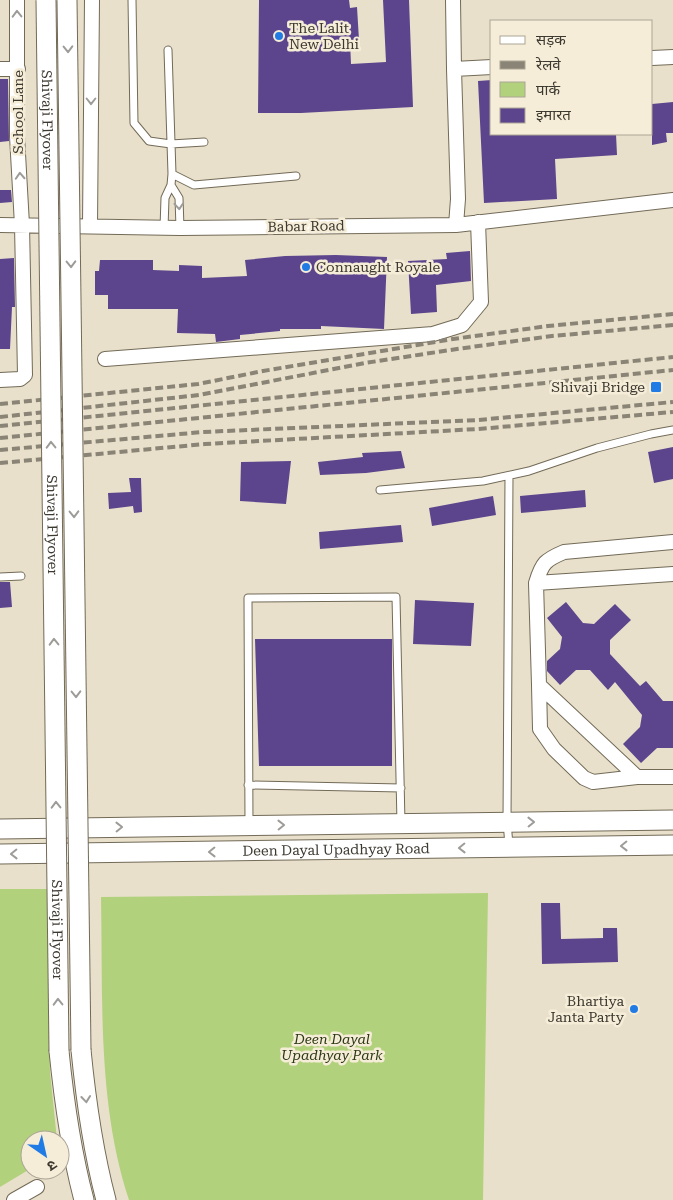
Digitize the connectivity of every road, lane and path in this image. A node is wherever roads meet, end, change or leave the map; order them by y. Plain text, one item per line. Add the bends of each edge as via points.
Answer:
1 (17, 0) edge
2 (46, 0) edge
3 (67, 0) edge
4 (92, 0) edge
5 (132, 0) edge
6 (453, 0) edge
7 (168, 50) dead end
8 (673, 57) edge
9 (653, 58) edge
10 (490, 67) edge
11 (0, 69) edge
12 (18, 69) junction
13 (454, 69) junction
14 (204, 142) dead end
15 (171, 144) junction
16 (172, 174) junction
17 (296, 176) dead end
18 (172, 184) junction
19 (673, 200) edge
20 (478, 222) junction
21 (0, 225) edge
22 (22, 225) junction
23 (90, 225) junction
24 (456, 225) junction
25 (164, 228) junction
26 (180, 228) junction
27 (105, 359) dead end
28 (0, 380) edge
29 (673, 430) edge
30 (509, 476) junction
31 (380, 490) dead end
32 (673, 542) edge
33 (673, 574) edge
34 (21, 576) dead end
35 (0, 577) edge
36 (536, 583) junction
37 (539, 685) junction
38 (637, 776) junction
39 (673, 777) edge
40 (248, 785) junction
41 (400, 788) junction
42 (673, 820) edge
43 (507, 822) junction
44 (401, 824) junction
45 (249, 826) junction
46 (0, 829) edge
47 (673, 845) edge
48 (509, 848) junction
49 (0, 854) edge
50 (37, 1187) dead end
51 (14, 1200) edge
52 (84, 1200) edge
53 (106, 1200) edge

12 -> 1 street, School Lane
52 -> 2 main road, Shivaji Flyover, bridge via 65,1110 59,1051
3 -> 53 main road, Shivaji Flyover, bridge via 81,1050 87,1110
4 -> 23 street
5 - 15 lane via 134,123 148,141
6 - 13 street
7 - 15 lane
8 - 9 street
10 - 13 street
11 - 12 street
22 -> 12 street, School Lane
13 - 24 street
14 - 15 lane
15 - 16 lane
16 - 17 lane via 194,184
16 - 18 lane
18 - 25 lane via 165,198
18 -> 26 lane via 179,198
19 - 20 street, Babar Road
20 - 24 street, Babar Road
20 - 27 street via 481,302 462,325 433,334
21 - 22 street, Babar Road
22 - 23 street, Babar Road
22 - 28 street, School Lane via 25,375 20,379
23 - 25 street, Babar Road
24 - 26 street, Babar Road
25 - 26 street, Babar Road
29 - 30 lane via 597,448
30 - 31 lane
30 - 43 lane
32 - 36 street via 564,552 551,557 541,567
33 - 36 street
34 - 35 lane
36 - 37 street
37 - 38 street
37 - 38 street via 540,729 554,749 584,778 594,782
38 - 39 street
40 - 41 lane
40 - 41 lane via 248,598 396,597
40 - 45 lane
41 - 44 lane
43 -> 42 main road, Deen Dayal Upadhyay Road
43 - 44 main road, Deen Dayal Upadhyay Road
43 - 48 lane
45 -> 44 main road, Deen Dayal Upadhyay Road
46 -> 45 main road, Deen Dayal Upadhyay Road
47 -> 48 main road, Deen Dayal Upadhyay Road
48 -> 49 main road, Deen Dayal Upadhyay Road
50 - 51 street

